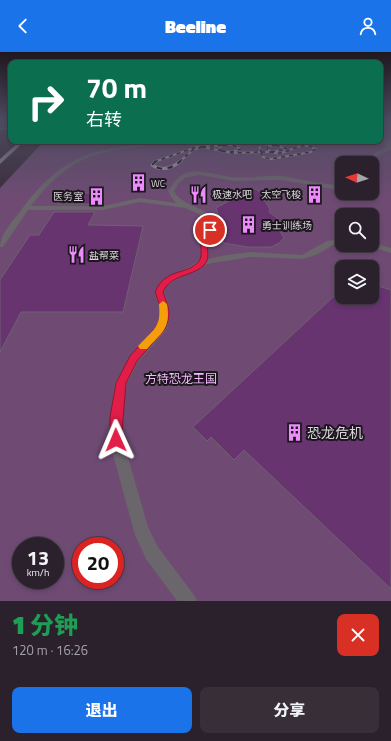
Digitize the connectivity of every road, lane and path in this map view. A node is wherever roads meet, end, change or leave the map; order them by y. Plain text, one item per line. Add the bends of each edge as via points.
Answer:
1 (17, 147) edge
2 (128, 147) edge
3 (389, 147) edge
4 (373, 156) edge
5 (0, 162) edge
6 (335, 186) edge
7 (187, 207) junction
8 (27, 208) junction
9 (205, 241) junction
10 (335, 241) edge
11 (0, 245) edge
12 (379, 247) edge
13 (391, 252) edge
14 (234, 256) junction
15 (201, 264) junction
16 (188, 601) edge

1 - 5 main road
2 - 8 lane via 92,154 70,163 59,171
3 - 4 lane via 389,149
6 - 7 lane via 281,178 236,179 211,174 194,174 179,180 171,191 174,199
7 - 8 lane via 140,200 99,209
7 - 9 lane via 201,212 209,220 210,230
8 - 11 lane
9 - 14 lane via 215,252
9 - 15 lane via 205,258
10 - 14 lane via 324,244 305,256
12 - 13 lane
14 - 15 lane
15 - 16 lane via 190,271 173,276 162,286 159,292 165,309 162,326 143,346 127,370 121,383 116,417 116,440 141,529 152,553

